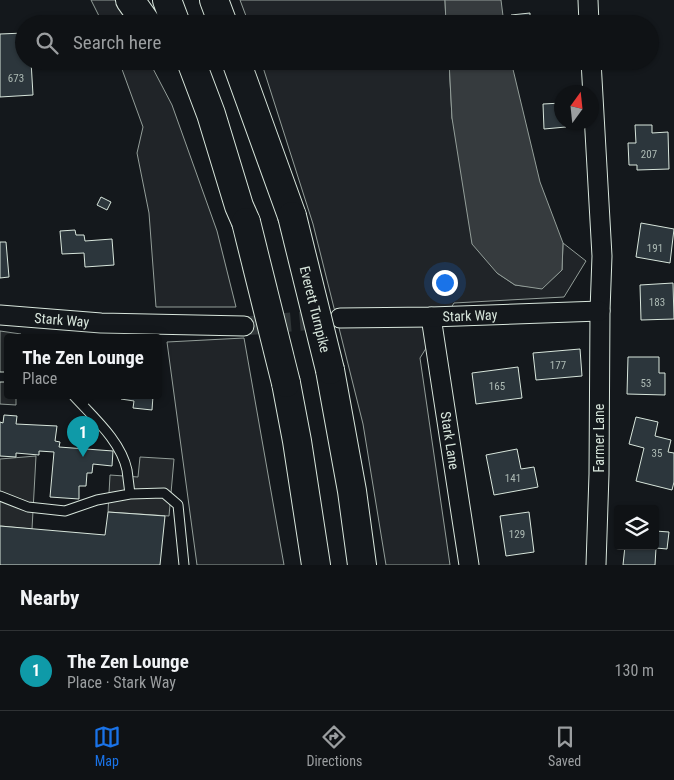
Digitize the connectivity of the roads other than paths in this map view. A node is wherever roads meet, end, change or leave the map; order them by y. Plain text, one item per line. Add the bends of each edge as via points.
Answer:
1 (130, 0) edge
2 (167, 0) edge
3 (214, 0) edge
4 (588, 0) edge
5 (141, 15) edge
6 (173, 15) edge
7 (220, 15) edge
8 (589, 15) edge
9 (194, 70) edge
10 (239, 70) edge
11 (592, 70) edge
12 (600, 311) junction
13 (0, 315) edge
14 (431, 317) junction
15 (340, 318) tunnel mouth
16 (244, 326) tunnel mouth
17 (77, 399) edge
18 (130, 494) junction
19 (0, 496) edge
20 (184, 565) edge
21 (316, 565) edge
22 (362, 565) edge
23 (469, 565) edge
24 (596, 565) edge

1 - 5 highway
2 - 6 highway
3 - 7 highway
4 - 8 street
9 - 21 highway, bridge via 246,222 286,382
10 - 22 highway, Everett Turnpike, bridge via 292,216 330,370
11 - 12 street via 602,256
12 - 14 street, Stark Way
12 - 24 street, Farmer Lane
13 - 16 street, Stark Way via 101,323
14 - 15 street, Stark Way
14 - 23 street, Stark Lane
17 - 18 lane via 108,433 120,452
18 - 19 lane via 97,500 65,512 28,507
18 - 20 lane via 164,493 178,505

